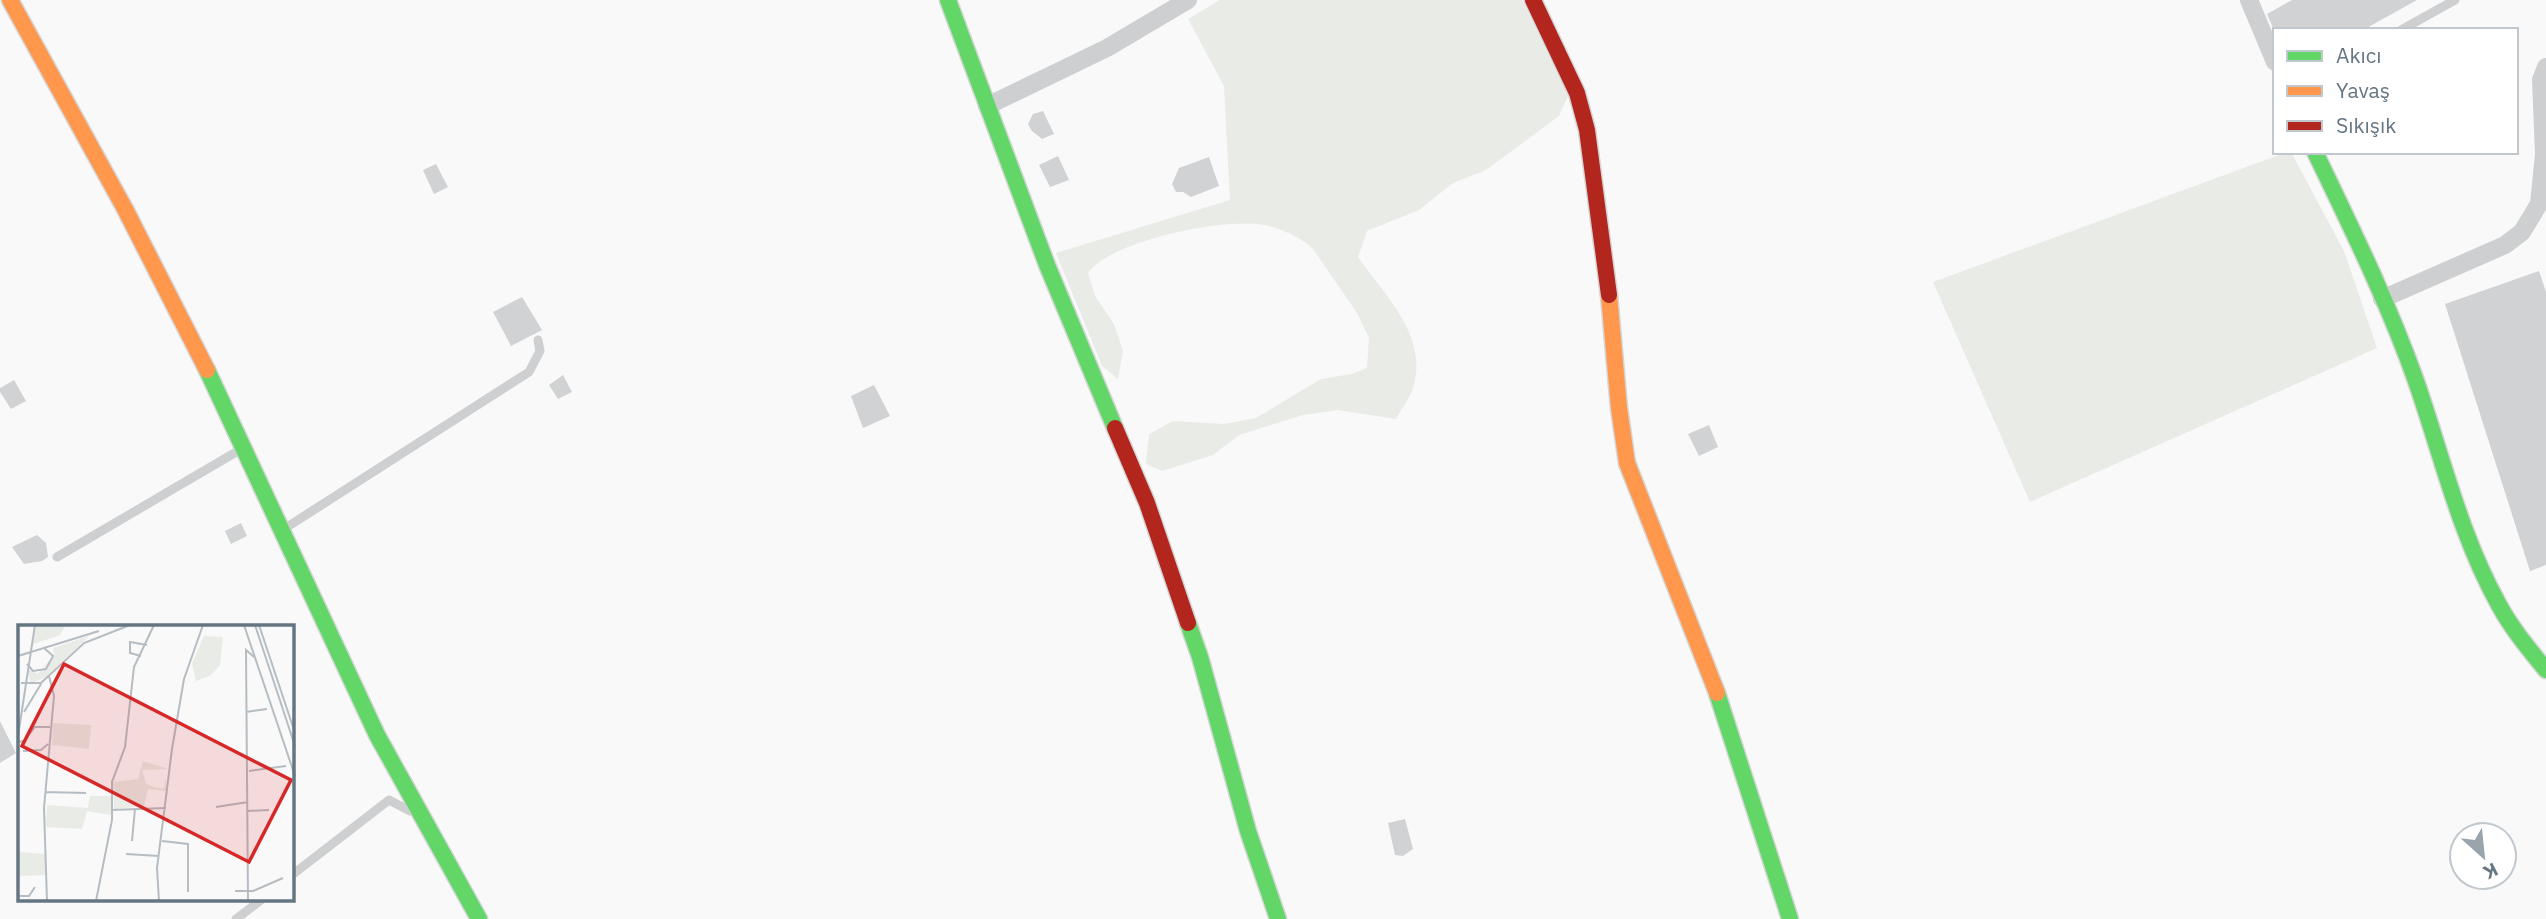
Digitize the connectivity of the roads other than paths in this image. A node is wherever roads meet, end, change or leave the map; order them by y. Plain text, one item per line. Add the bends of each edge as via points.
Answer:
1 (10, 0) edge
2 (948, 0) edge
3 (1188, 0) edge
4 (1533, 0) edge
5 (2249, 0) edge
6 (2455, 0) edge
7 (2405, 28) edge
8 (2273, 57) edge
9 (2546, 67) edge
10 (987, 106) junction
11 (2315, 154) edge
12 (2382, 299) junction
13 (538, 340) dead end
14 (244, 447) junction
15 (282, 530) junction
16 (57, 557) dead end
17 (2546, 670) edge
18 (424, 818) junction
19 (294, 873) edge
20 (258, 902) edge
21 (236, 919) edge
22 (479, 919) edge
23 (1278, 919) edge
24 (1790, 919) edge

1 - 14 street via 125,209
2 - 10 street
3 - 10 street via 1107,48
4 - 24 street via 1577,93 1587,130 1626,463 1721,704
5 - 8 street
6 - 7 lane
9 - 12 street via 2541,80 2544,154 2539,204 2522,232 2505,245
10 - 23 street via 1046,265 1147,503 1200,657 1248,831
11 - 12 street
12 - 17 street via 2416,380 2491,596
13 - 15 lane via 540,351 529,372
14 - 15 street
14 - 16 lane
15 - 18 street via 377,735
18 - 19 lane via 389,800
18 - 22 street
20 - 21 lane

